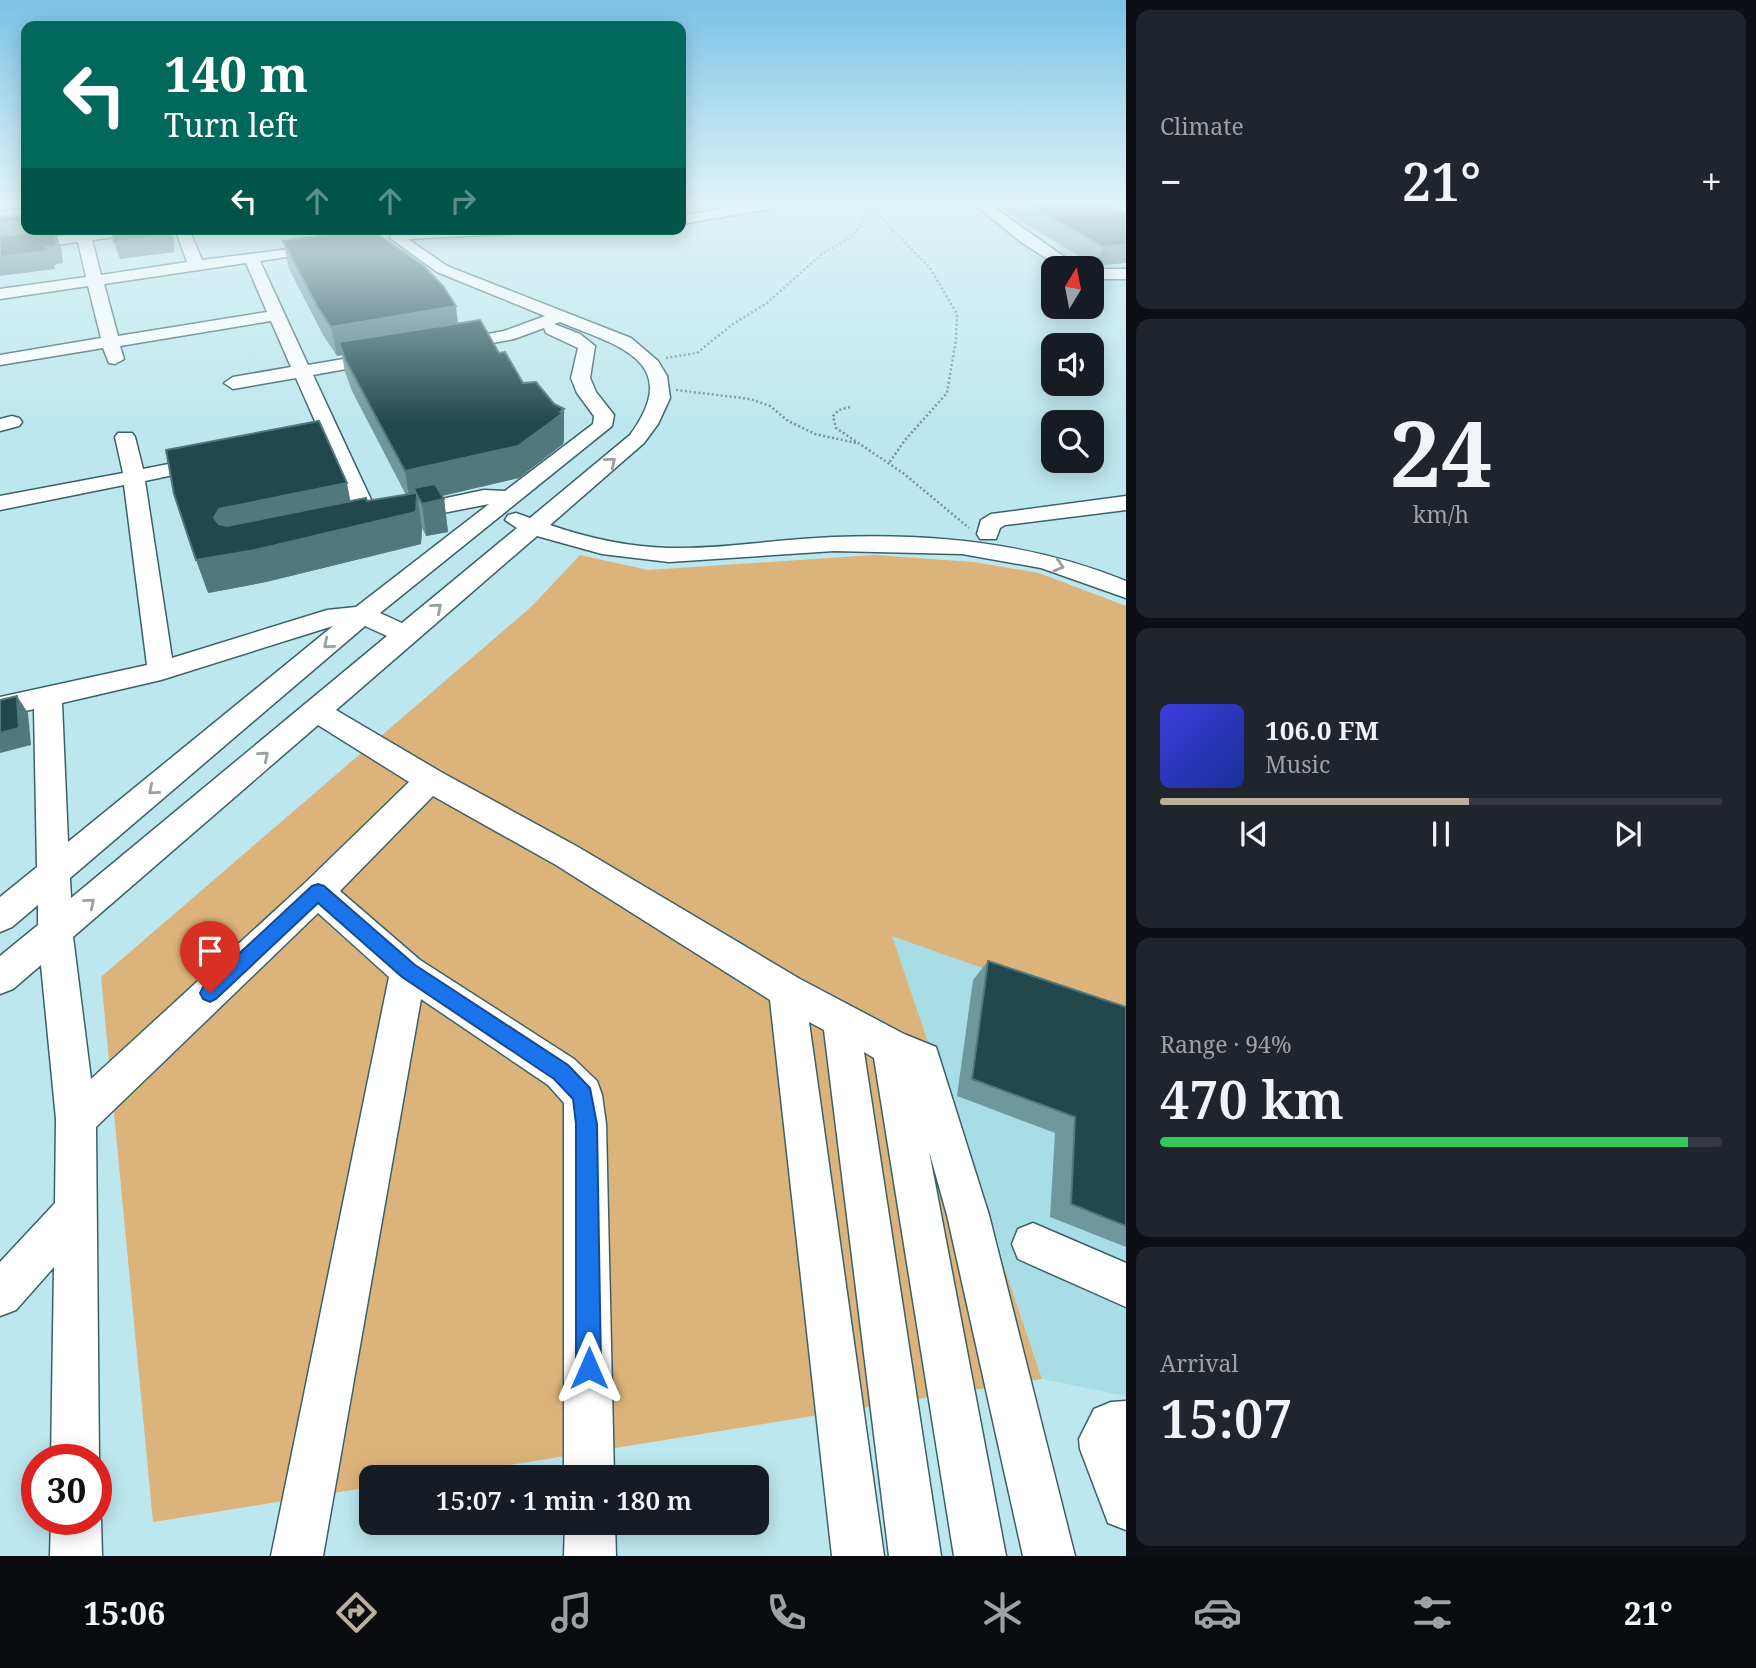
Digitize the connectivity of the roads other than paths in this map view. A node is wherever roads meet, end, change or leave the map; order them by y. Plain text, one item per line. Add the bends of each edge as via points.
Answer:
1 (94, 277) edge
2 (119, 277) edge
3 (259, 277) edge
4 (461, 277) edge
5 (95, 280) junction
6 (428, 280) edge
7 (451, 291) dead end
8 (0, 294) edge
9 (476, 301) dead end
10 (277, 315) junction
11 (561, 316) junction
12 (539, 324) junction
13 (111, 342) junction
14 (631, 346) junction
15 (431, 349) edge
16 (587, 351) junction
17 (405, 354) edge
18 (0, 360) edge
19 (115, 361) dead end
20 (304, 371) junction
21 (233, 383) dead end
22 (125, 438) dead end
23 (333, 439) junction
24 (306, 444) edge
25 (227, 459) edge
26 (134, 476) junction
27 (0, 503) edge
28 (1126, 503) edge
29 (500, 504) junction
30 (539, 520) junction
31 (370, 521) junction
32 (344, 527) edge
33 (981, 534) junction
34 (1126, 572) edge
35 (1126, 590) edge
36 (362, 615) junction
37 (406, 635) junction
38 (161, 671) junction
39 (15, 700) edge
40 (317, 711) junction
41 (430, 780) junction
42 (54, 874) junction
43 (318, 892) junction
44 (0, 916) edge
45 (55, 932) junction
46 (408, 971) junction
47 (0, 978) edge
48 (787, 991) junction
49 (841, 1021) junction
50 (891, 1047) junction
51 (76, 1119) junction
52 (74, 1213) junction
53 (1033, 1244) dead end
54 (1126, 1285) edge
55 (0, 1294) edge
56 (1126, 1425) edge
57 (75, 1444) edge
58 (589, 1465) edge
59 (1126, 1505) edge
60 (76, 1535) edge
61 (590, 1535) edge
62 (76, 1556) edge
63 (297, 1556) edge
64 (590, 1556) edge
65 (858, 1556) edge
66 (915, 1556) edge
67 (980, 1556) edge
68 (1049, 1556) edge

1 - 5 street
2 - 5 street
3 - 10 street
4 - 11 street
5 - 8 street
5 - 13 street
6 - 7 street
9 - 12 street
10 - 13 street
10 - 20 street
11 - 12 street
11 - 14 street
12 - 15 street via 508,335
12 - 16 street via 582,341
13 - 18 street
13 - 19 street
14 - 16 street via 606,344
30 -> 14 street via 637,439 659,407 659,378
16 - 29 street via 578,376 604,415 602,426
17 - 20 street
20 - 21 street
20 - 23 street
22 - 26 street
23 - 24 street
23 - 31 street
25 - 26 street
26 - 27 street
26 - 38 street
28 - 33 street via 999,519
29 - 30 street
29 - 31 street via 475,499
29 - 36 street
30 - 33 street via 656,539 838,527
30 -> 35 street via 578,543 666,555 829,544 968,547 1038,560
37 -> 30 street
31 - 32 street
33 - 34 street via 1056,547
36 - 37 street
36 - 38 street via 321,620
36 -> 42 street
37 - 40 street
38 - 39 street
39 - 42 street
40 - 41 street
45 -> 40 street
41 - 43 street
41 - 48 street via 567,856
42 - 44 street
42 - 45 street
43 - 46 street
43 - 51 street
45 - 47 street
45 - 51 street
46 - 58 street via 561,1072 583,1095
46 - 63 street
48 - 49 street
48 - 65 street
49 - 50 street
49 - 66 street
50 - 67 street
50 - 68 street via 923,1060 931,1080
51 - 52 street
52 - 55 street
52 - 57 street
53 - 54 street
56 - 59 street via 1111,1426 1103,1439
60 - 62 street
61 - 64 street

